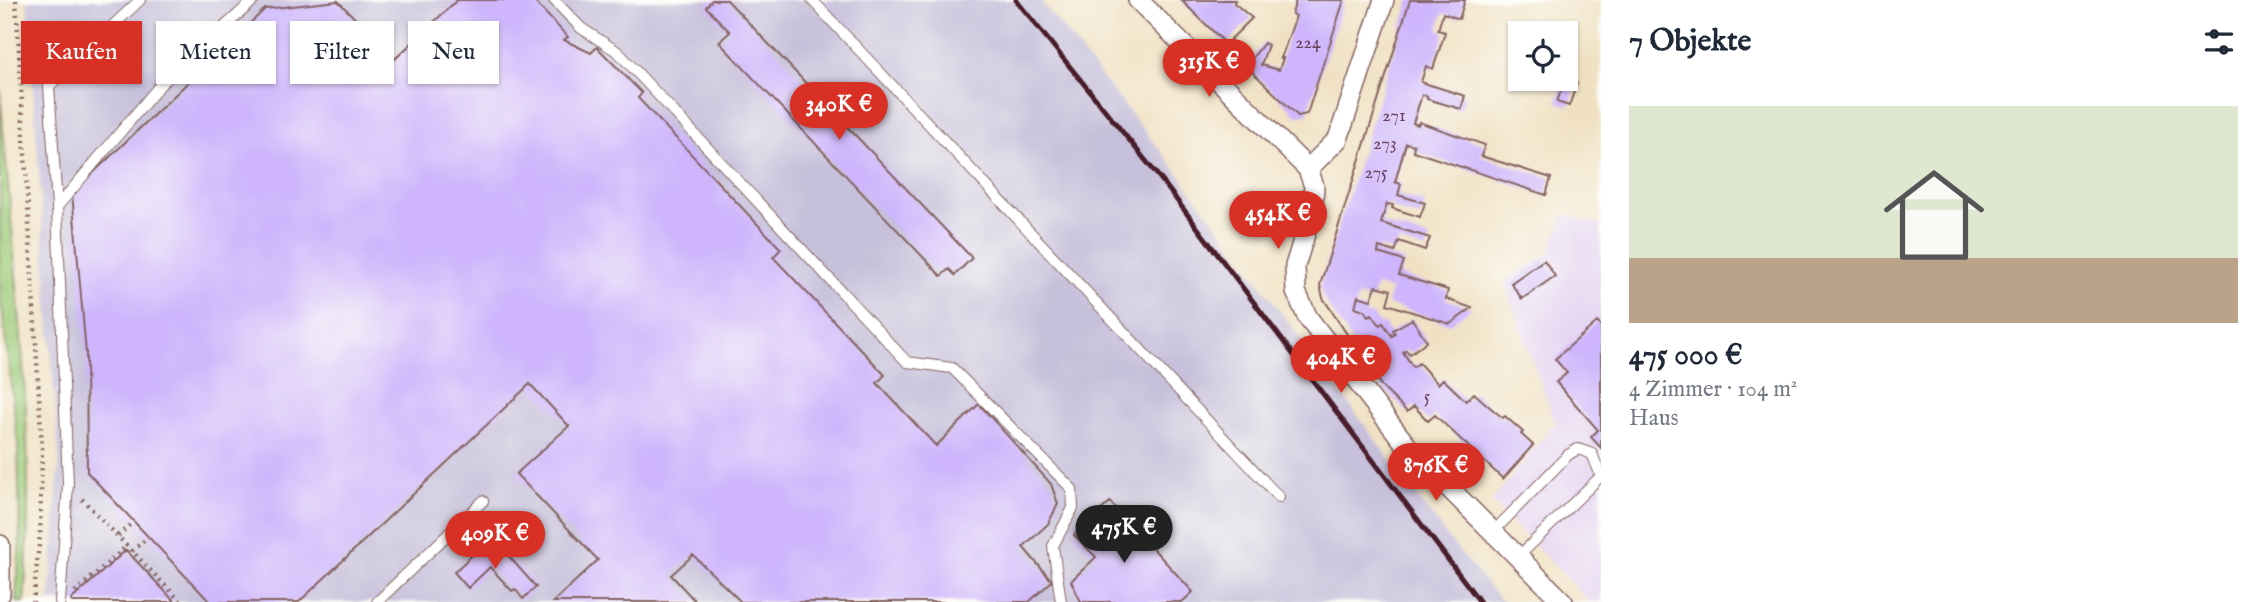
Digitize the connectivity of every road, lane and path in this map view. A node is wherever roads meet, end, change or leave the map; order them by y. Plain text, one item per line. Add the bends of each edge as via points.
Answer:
1 (16, 0) edge
2 (140, 0) edge
3 (254, 0) edge
4 (554, 0) edge
5 (812, 0) edge
6 (1138, 0) edge
7 (1384, 0) edge
8 (1308, 169) junction
9 (57, 207) junction
10 (68, 484) junction
11 (1279, 497) dead end
12 (483, 501) dead end
13 (134, 522) dead end
14 (1493, 531) junction
15 (118, 536) junction
16 (149, 537) dead end
17 (0, 545) edge
18 (127, 546) junction
19 (132, 551) junction
20 (1518, 557) junction
21 (1, 586) edge
22 (75, 592) dead end
23 (33, 602) edge
24 (60, 602) edge
25 (181, 602) edge
26 (377, 602) edge
27 (1061, 602) edge
28 (1563, 602) edge

1 - 23 path via 42,448
2 - 9 lane via 50,86
3 - 9 lane via 161,84
4 - 27 lane via 581,28 618,52 907,362 952,368 1072,489 1073,508 1053,546
5 - 11 lane
6 - 8 street
7 - 8 street via 1338,139
8 - 14 street via 1314,186 1313,208 1295,266 1296,292 1308,318 1407,446
9 - 10 lane
10 - 15 path
10 - 24 lane
12 - 26 lane
13 - 15 path
14 - 20 street
14 - 20 lane via 1568,455 1578,449 1592,454 1601,475
15 - 18 path
16 - 19 path
17 - 21 street
18 - 19 path
18 - 22 path
19 - 25 path
20 - 28 street

